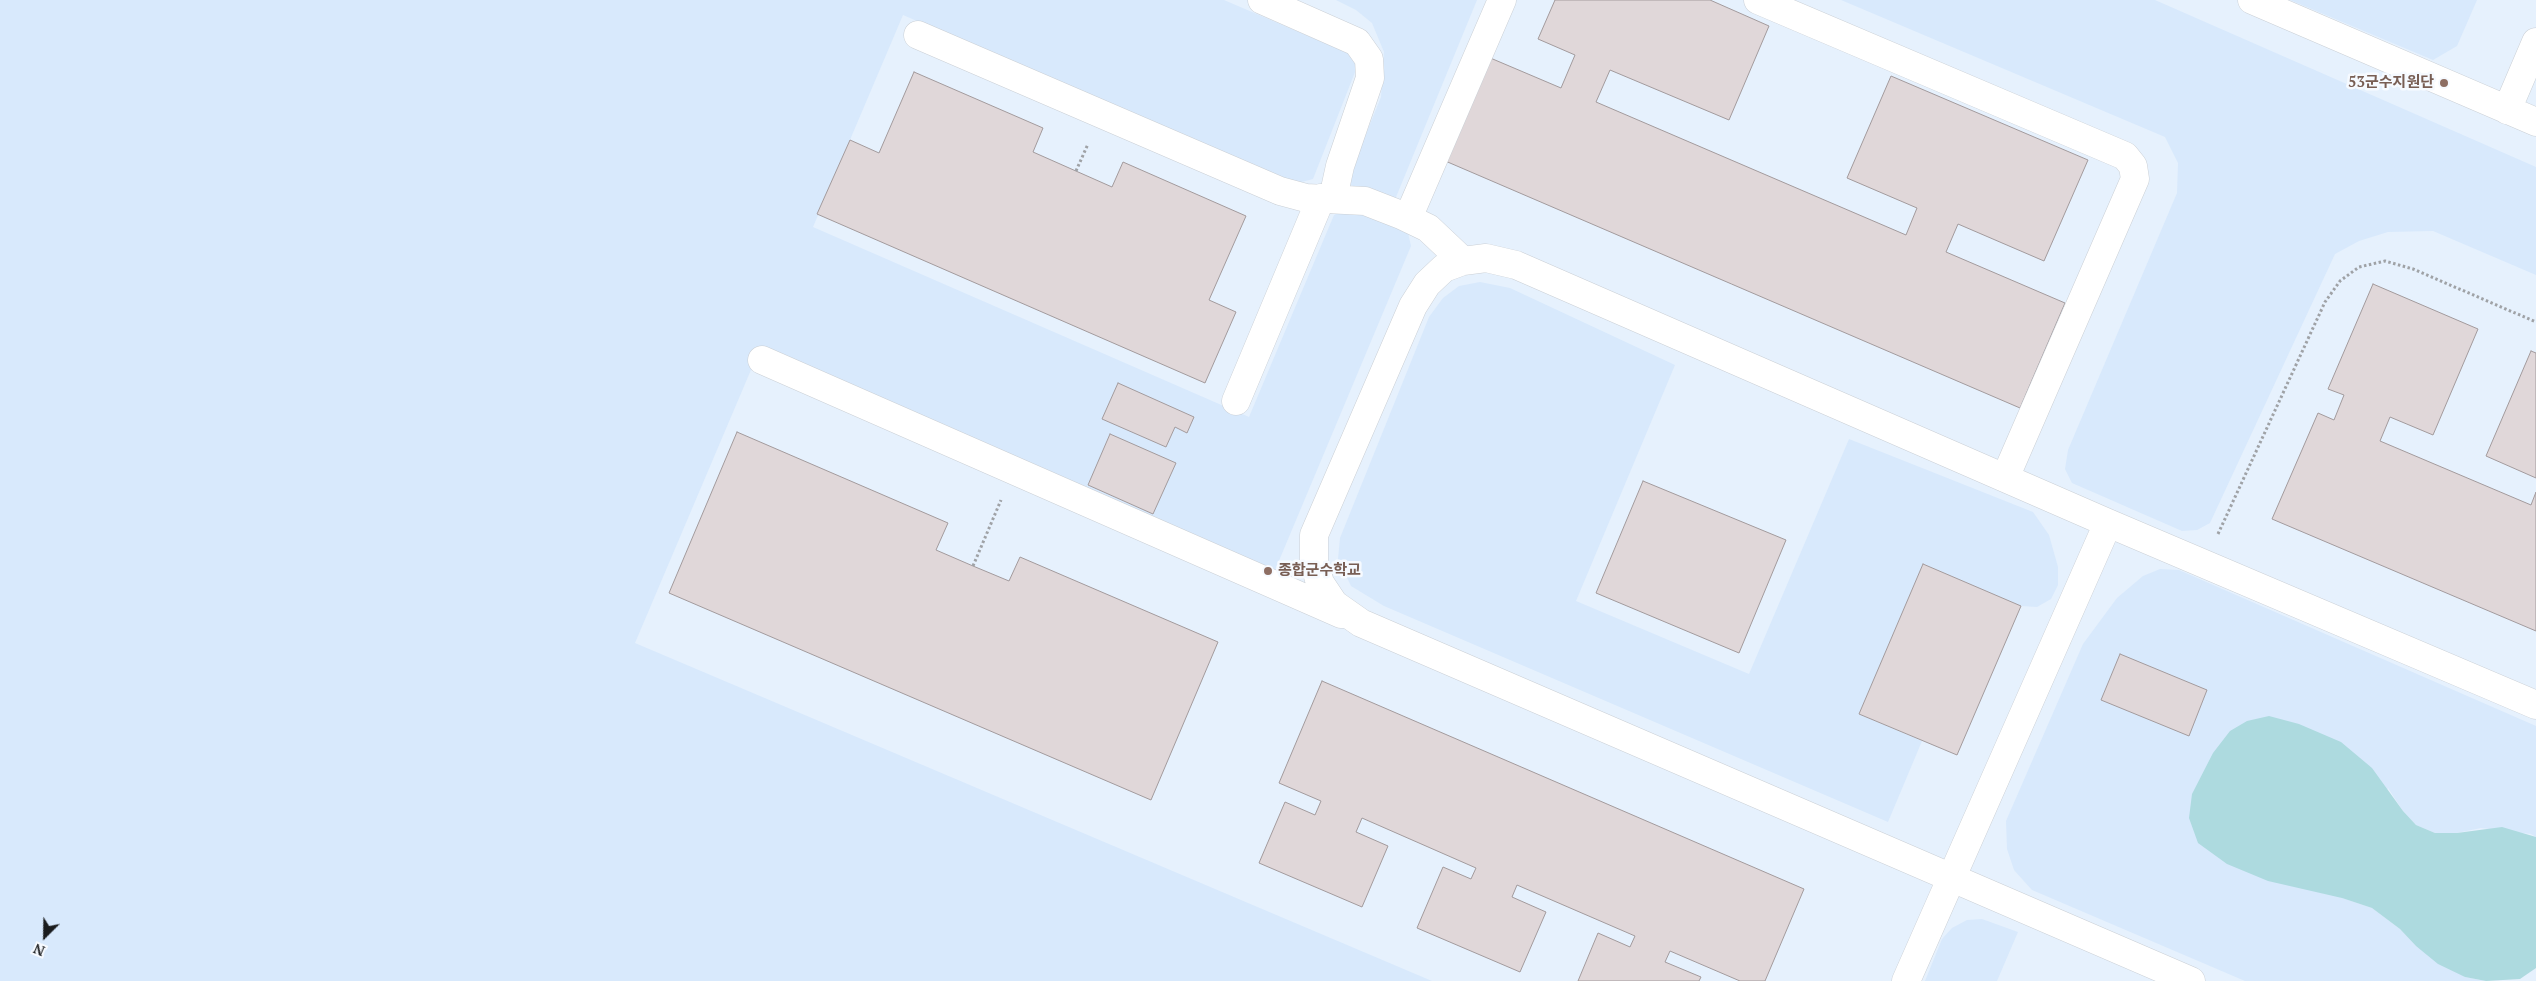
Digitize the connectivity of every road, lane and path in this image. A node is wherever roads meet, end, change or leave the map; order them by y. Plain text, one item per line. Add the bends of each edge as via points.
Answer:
1 (1262, 0) edge
2 (1502, 0) edge
3 (1758, 0) edge
4 (2252, 0) edge
5 (918, 35) dead end
6 (2536, 42) edge
7 (2507, 110) junction
8 (2536, 122) edge
9 (1327, 198) junction
10 (1408, 218) junction
11 (1463, 261) junction
12 (2536, 322) edge
13 (762, 360) dead end
14 (1236, 401) dead end
15 (1014, 470) junction
16 (2005, 478) junction
17 (2108, 523) junction
18 (2204, 564) junction
19 (973, 566) dead end
20 (1361, 623) junction
21 (2536, 705) edge
22 (1952, 878) junction
23 (1906, 981) edge
24 (2191, 981) edge

1 - 9 street via 1357,42 1369,59 1370,78
2 - 10 street
3 - 16 street via 2126,156 2133,166 2135,179
4 - 7 street
5 - 9 street via 1280,191 1306,198
6 - 7 street
7 - 8 street
9 - 10 street via 1365,201
9 - 14 street
10 - 11 street via 1428,228
11 - 16 street via 1486,258 1516,265
11 - 20 street via 1444,268 1427,284 1413,306 1314,535 1314,562 1320,584 1334,604
12 - 18 path via 2413,269 2385,261 2359,267 2340,281 2325,302
13 - 15 street
15 - 19 path
15 - 20 street
16 - 17 street
17 - 18 street
17 - 22 street
18 - 21 street
20 - 22 street
22 - 23 street
22 - 24 street

